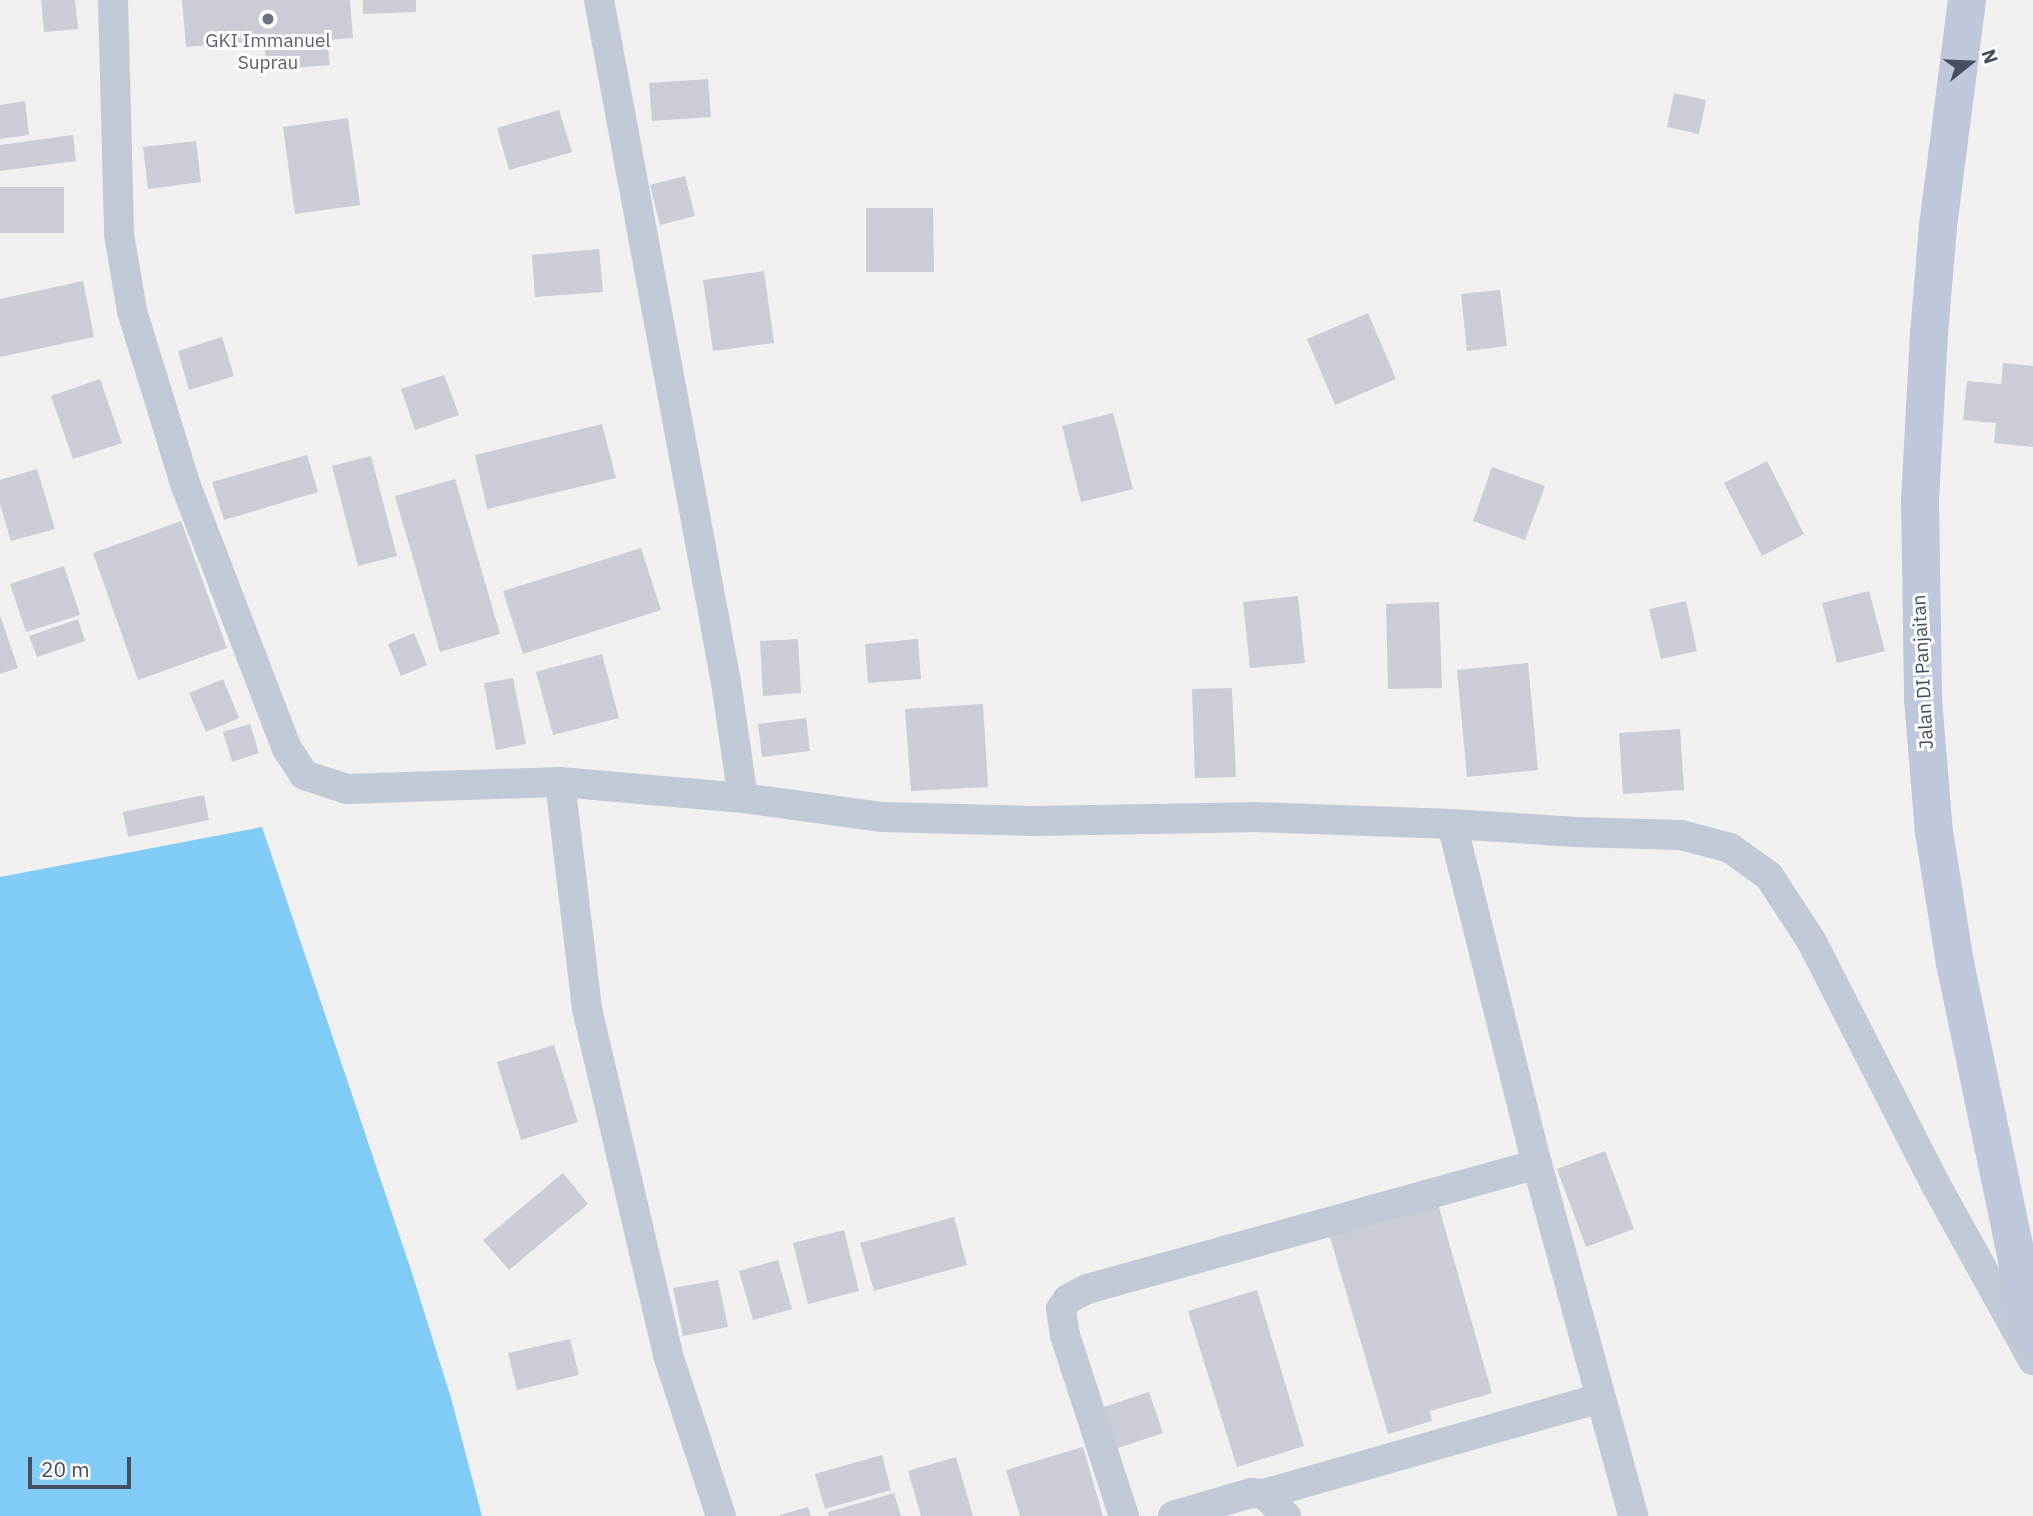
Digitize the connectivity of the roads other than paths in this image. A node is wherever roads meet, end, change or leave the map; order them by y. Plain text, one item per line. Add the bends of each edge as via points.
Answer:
1 (113, 0) edge
2 (598, 0) edge
3 (1967, 0) edge
4 (560, 782) junction
5 (743, 799) junction
6 (1452, 824) junction
7 (1537, 1164) junction
8 (2033, 1336) edge
9 (2033, 1360) edge
10 (1600, 1398) junction
11 (1264, 1494) junction
12 (721, 1516) edge
13 (1124, 1516) edge
14 (1173, 1516) edge
15 (1286, 1516) edge
16 (1633, 1516) edge

1 - 4 street via 119,234 132,311 186,486 286,747 303,775 347,789
2 - 5 street via 726,682
3 - 8 main road, Jalan DI Panjaitan via 1937,228 1929,334 1920,500 1923,699 1934,832 1955,963
4 - 5 street
4 - 12 street via 586,1009 668,1355
5 - 6 street via 881,817 1033,821 1253,817
6 - 7 street
6 - 9 street via 1681,835 1730,848 1769,876 1812,942 1937,1187
7 - 10 street
7 - 13 street via 1087,1289 1068,1299 1061,1309 1065,1335
10 - 11 street
10 - 16 street
11 - 14 street via 1238,1495
11 - 15 street

